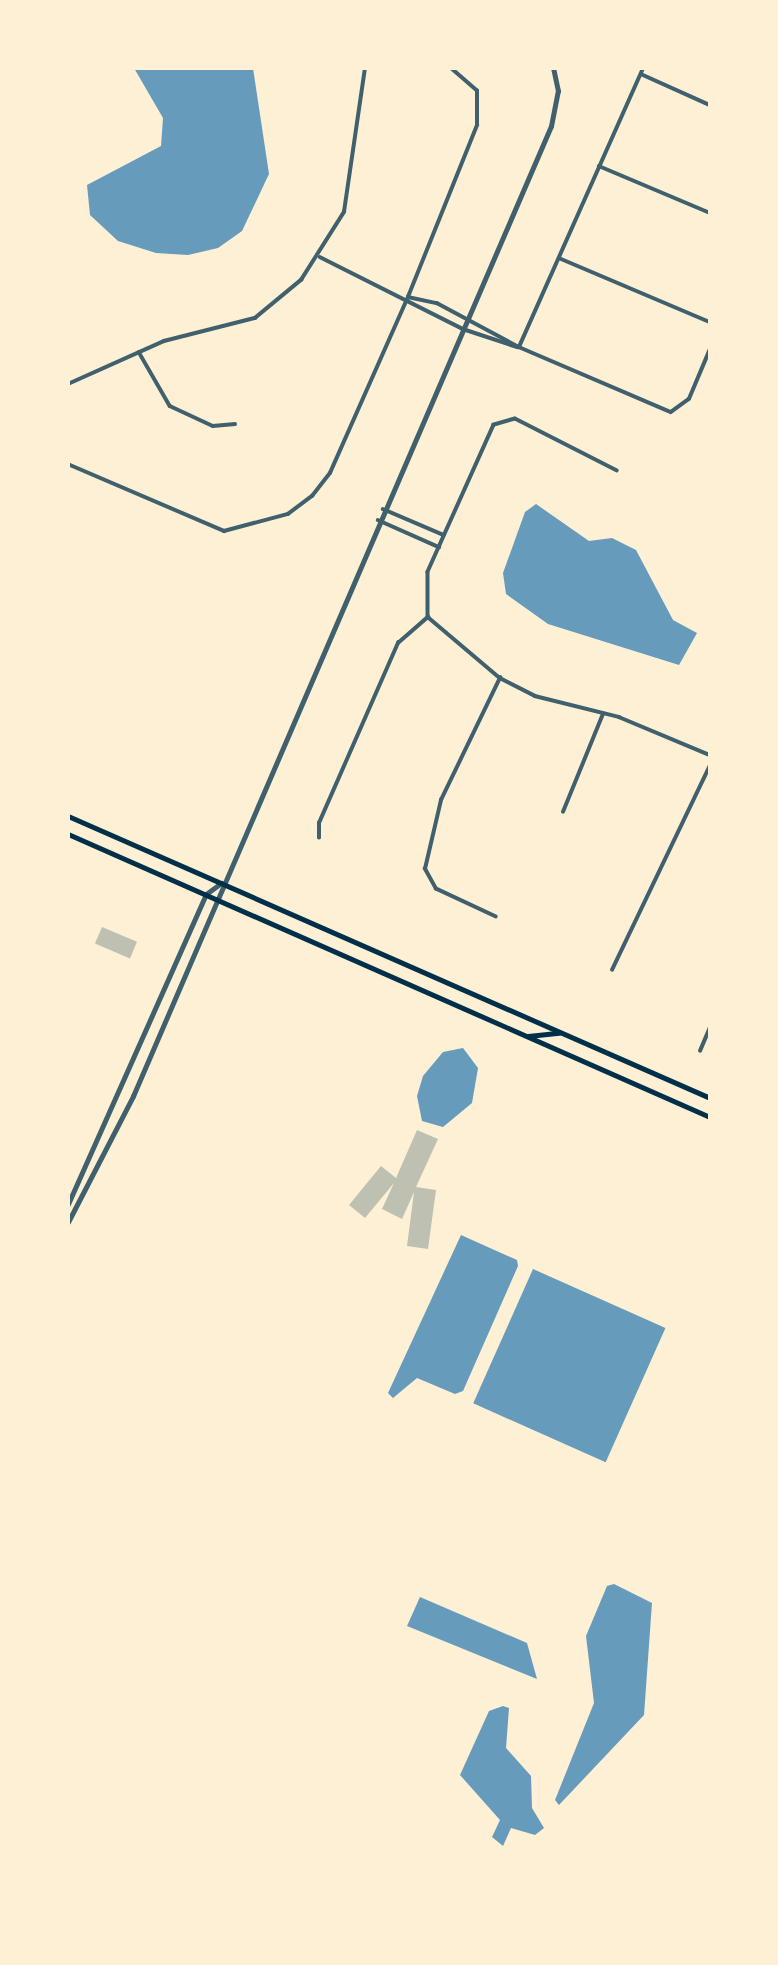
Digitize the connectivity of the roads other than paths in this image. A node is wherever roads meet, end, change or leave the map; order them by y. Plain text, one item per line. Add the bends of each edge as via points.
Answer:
1 (365, 68) edge
2 (451, 68) edge
3 (553, 68) edge
4 (642, 71) edge
5 (710, 105) edge
6 (599, 166) junction
7 (710, 213) edge
8 (320, 257) junction
9 (559, 258) junction
10 (408, 297) junction
11 (437, 303) junction
12 (432, 314) junction
13 (468, 318) junction
14 (710, 322) edge
15 (463, 328) junction
16 (519, 347) junction
17 (710, 349) edge
18 (139, 352) junction
19 (68, 384) edge
20 (235, 424) dead end
21 (68, 464) edge
22 (617, 471) dead end
23 (383, 509) junction
24 (378, 520) junction
25 (418, 524) junction
26 (444, 535) junction
27 (414, 536) junction
28 (439, 547) junction
29 (428, 617) junction
30 (500, 678) junction
31 (603, 714) junction
32 (710, 755) edge
33 (710, 765) edge
34 (563, 812) dead end
35 (68, 816) edge
36 (68, 834) edge
37 (319, 838) dead end
38 (221, 883) junction
39 (206, 894) junction
40 (219, 900) junction
41 (496, 917) dead end
42 (612, 970) dead end
43 (710, 1028) edge
44 (562, 1033) junction
45 (528, 1036) junction
46 (700, 1051) dead end
47 (710, 1098) edge
48 (710, 1116) edge
49 (68, 1204) edge
50 (68, 1222) edge

1 - 8 street via 344,212
2 - 10 street via 477,90 477,124
3 - 13 street via 558,91 551,126
4 - 5 street
4 - 6 street
6 - 7 street
6 - 9 street
8 - 10 street
8 - 18 street via 255,318
9 - 14 street
9 - 16 street
10 - 11 street
10 - 12 street
10 - 21 street via 330,473 288,514 224,531
11 - 12 street
11 - 13 street
12 - 15 street
13 - 15 street
13 - 16 street
15 - 16 street
15 - 23 street
16 - 17 street via 661,410 683,407
18 - 19 street
18 - 20 street via 170,406 213,426
22 - 26 street via 503,419 494,425
23 - 24 street
23 - 25 street
24 - 27 street
24 - 38 street
25 - 26 street
25 - 27 street
26 - 28 street
27 - 28 street
28 - 29 street via 424,595
29 - 30 street
29 - 37 street via 398,643 319,823
30 - 31 street via 535,696
30 - 41 street via 441,800 425,869 436,889
31 - 32 street
31 - 34 street
33 - 42 street
35 - 38 main road
36 - 39 main road
38 - 39 street
38 - 40 street
38 - 44 main road
39 - 40 main road
39 - 49 street
40 - 45 main road
40 - 50 street via 103,1163
43 - 46 street
44 - 45 main road
44 - 47 main road
45 - 48 main road

